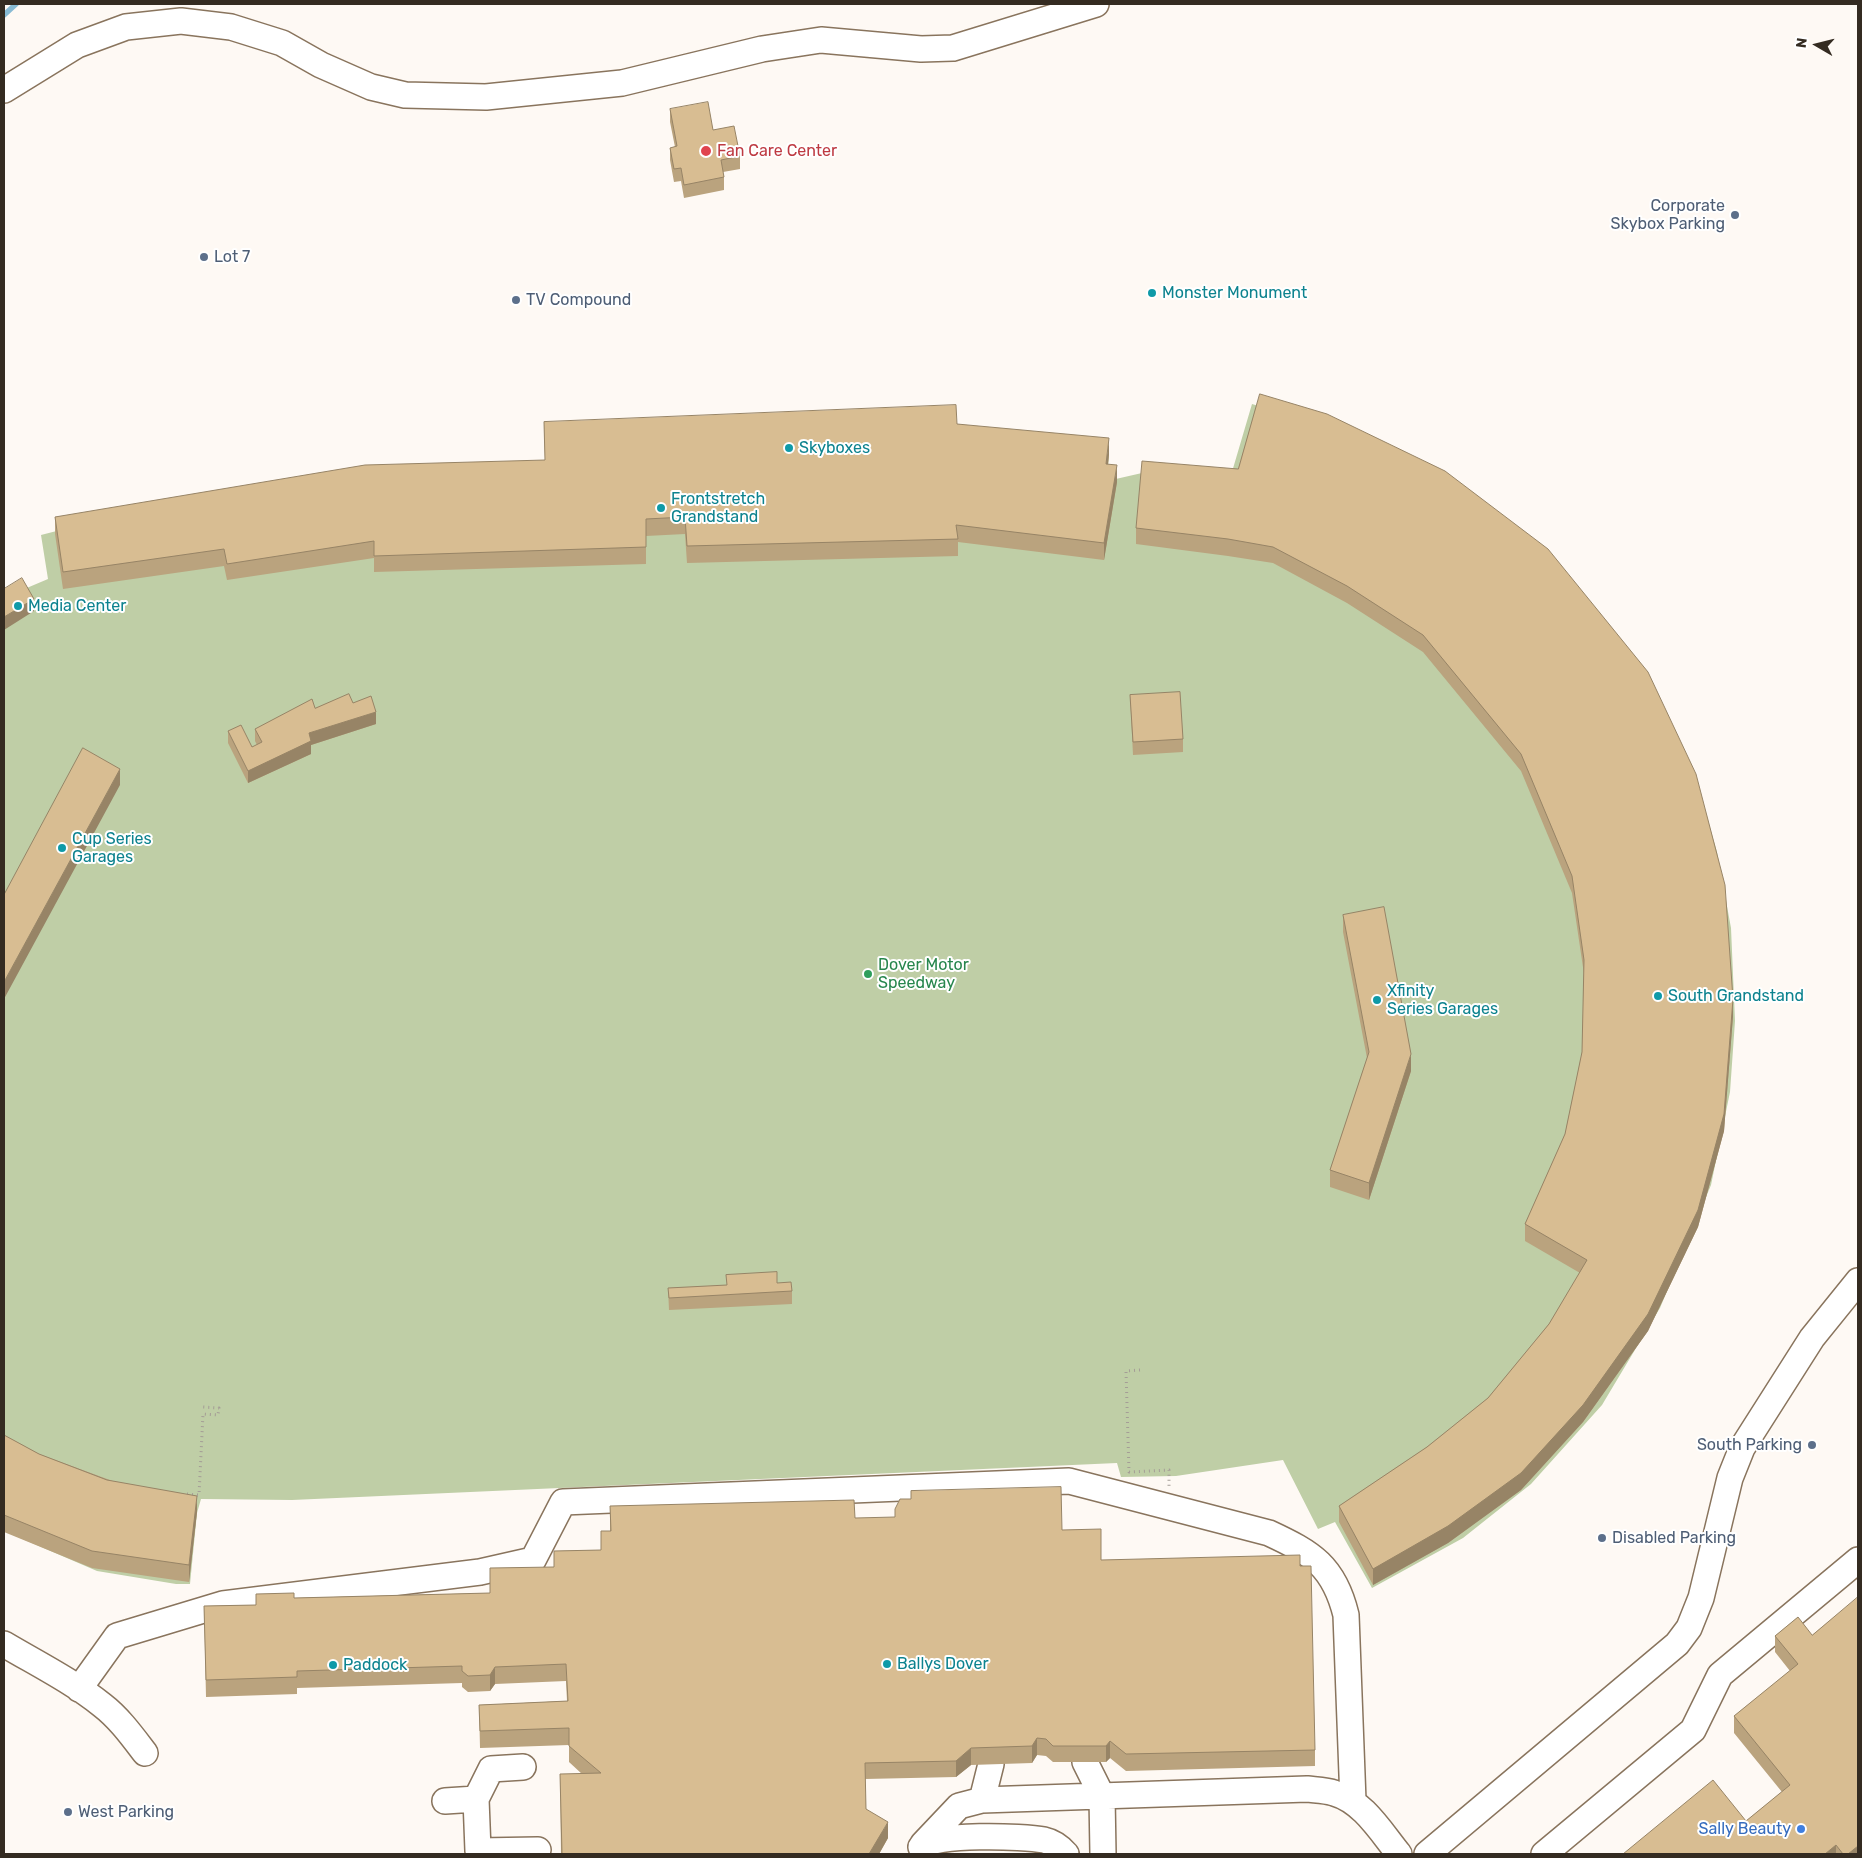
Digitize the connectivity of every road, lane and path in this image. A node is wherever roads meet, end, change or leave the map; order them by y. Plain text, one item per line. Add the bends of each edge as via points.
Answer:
1 (1096, 4) edge
2 (1056, 10) edge
3 (4, 90) edge
4 (1858, 1281) edge
5 (1140, 1370) dead end
6 (203, 1407) dead end
7 (1169, 1470) dead end
8 (183, 1494) edge
9 (1858, 1560) edge
10 (4, 1644) edge
11 (80, 1689) junction
12 (145, 1753) dead end
13 (1085, 1762) edge
14 (991, 1764) edge
15 (523, 1767) dead end
16 (1102, 1796) junction
17 (476, 1799) junction
18 (982, 1800) junction
19 (445, 1801) dead end
20 (1353, 1801) junction
21 (919, 1849) edge
22 (538, 1850) dead end
23 (1066, 1854) edge
24 (1103, 1854) edge
25 (1398, 1854) edge
26 (1426, 1854) edge
27 (1544, 1854) edge

1 - 2 lane
2 - 3 lane via 953,48 921,49 821,40 762,49 622,83 486,98 405,95 370,87 282,43 231,27 181,21 126,27 77,45
4 - 26 lane via 1812,1338 1742,1448 1730,1478 1701,1598 1689,1628 1677,1644
5 - 7 path via 1126,1371 1129,1472
6 - 8 path via 219,1408 218,1415 203,1414 199,1495
9 - 27 lane via 1720,1675 1692,1730
10 - 11 lane
11 - 12 lane via 126,1728
11 - 20 lane via 117,1636 223,1604 480,1572 533,1560 563,1502 1069,1481 1269,1533 1298,1546 1320,1562 1342,1597 1346,1615
13 - 16 lane
14 - 18 lane
15 - 17 lane via 491,1768
16 - 18 lane
16 - 20 lane via 1307,1789 1334,1793
16 - 24 lane
17 - 19 lane
17 - 22 lane via 478,1851
18 - 21 lane via 959,1806
20 - 25 lane
21 - 23 lane via 944,1838 1016,1837 1045,1840 1059,1846

